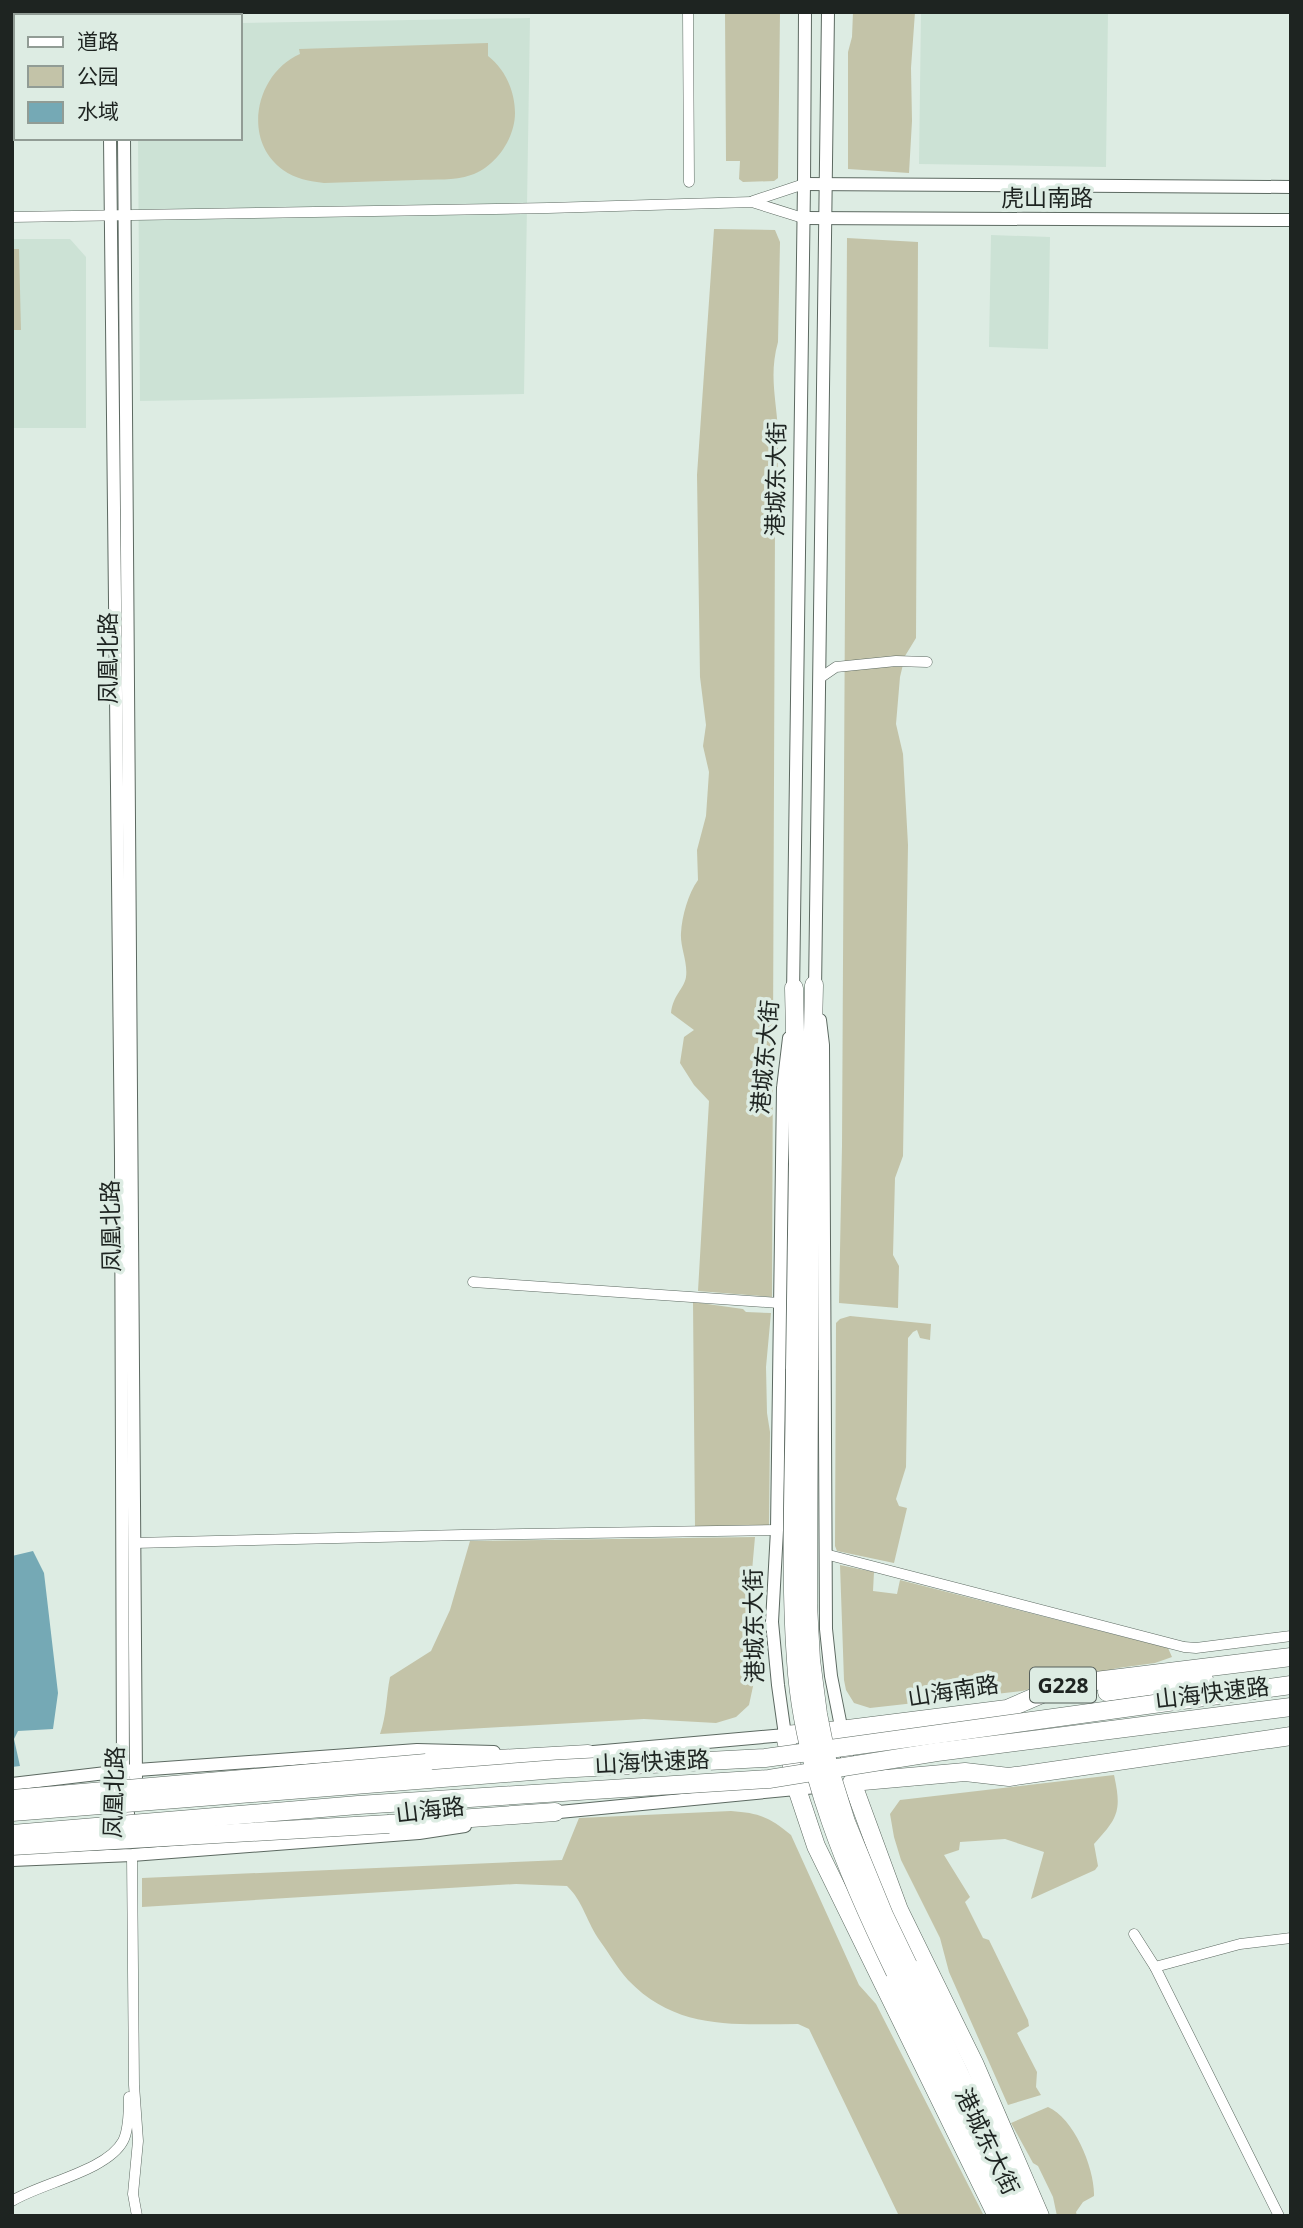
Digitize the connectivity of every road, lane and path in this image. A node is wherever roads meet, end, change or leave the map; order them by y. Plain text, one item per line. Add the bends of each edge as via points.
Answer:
1 (688, 12) edge
2 (804, 12) edge
3 (828, 12) edge
4 (110, 140) edge
5 (124, 140) edge
6 (689, 182) dead end
7 (804, 184) junction
8 (826, 184) junction
9 (1291, 187) edge
10 (752, 202) junction
11 (119, 215) junction
12 (825, 216) junction
13 (12, 217) edge
14 (803, 218) junction
15 (1291, 220) edge
16 (927, 662) dead end
17 (820, 678) junction
18 (814, 985) junction
19 (794, 988) junction
20 (473, 1282) dead end
21 (779, 1303) junction
22 (802, 1370) junction
23 (777, 1530) junction
24 (134, 1543) junction
25 (825, 1554) junction
26 (1291, 1636) edge
27 (1291, 1657) edge
28 (1291, 1668) edge
29 (1291, 1685) edge
30 (1291, 1707) edge
31 (1007, 1709) junction
32 (1291, 1728) edge
33 (840, 1730) junction
34 (785, 1734) junction
35 (1291, 1736) edge
36 (588, 1754) junction
37 (136, 1770) junction
38 (123, 1771) junction
39 (965, 1772) junction
40 (852, 1782) junction
41 (12, 1784) edge
42 (797, 1789) junction
43 (12, 1799) edge
44 (12, 1812) edge
45 (555, 1812) junction
46 (12, 1834) edge
47 (12, 1846) edge
48 (132, 1855) junction
49 (12, 1860) edge
50 (1134, 1934) dead end
51 (1291, 1938) edge
52 (1155, 1967) junction
53 (901, 1969) junction
54 (133, 2017) junction
55 (12, 2201) edge
56 (137, 2216) edge
57 (997, 2216) edge
58 (1013, 2216) edge
59 (1027, 2216) edge
60 (1040, 2216) edge
61 (1279, 2216) edge

1 - 6 street
2 - 7 main road, 港城东大街
3 - 8 main road, 港城东大街
4 - 11 main road, 凤凰北路
5 - 11 main road, 凤凰北路
7 - 8 main road, 虎山南路
7 - 10 street
7 - 14 main road, 港城东大街
8 - 9 main road, 虎山南路
8 - 12 main road, 港城东大街
10 - 11 street
10 - 14 street
11 - 13 street
11 - 24 main road, 凤凰北路
11 - 38 main road, 凤凰北路
12 - 14 main road, 虎山南路
12 - 15 main road, 虎山南路
12 - 17 main road, 港城东大街
14 - 19 main road, 港城东大街
16 - 17 street via 836,667
17 - 18 main road, 港城东大街
18 - 22 highway, 港城东大街
18 - 25 main road, 港城东大街 via 823,1045
19 - 21 main road, 港城东大街 via 783,1088
19 - 22 highway, 港城东大街
20 - 21 street
21 - 23 main road, 港城东大街
22 - 53 highway, 港城东大街, bridge via 796,1650 803,1714 823,1797 848,1867
23 - 24 street
23 - 34 main road, 港城东大街 via 772,1622
24 - 37 main road, 凤凰北路
25 - 26 street via 1184,1647
25 - 33 main road, 港城东大街 via 826,1629
27 - 31 highway, 山海南路 / G228 via 1063,1685
28 - 31 highway via 1072,1696
29 - 44 highway, 山海快速路, bridge via 765,1758 557,1769
30 - 46 highway, 山海快速路, bridge via 937,1752 769,1779 358,1805
31 - 33 highway, 山海南路 / G228
32 - 39 highway
33 - 34 highway, 山海南路 / G228
33 - 40 main road, 港城东大街
34 - 36 main road
34 - 42 highway, 港城东大街
35 - 39 highway via 1009,1777
36 - 37 main road via 417,1750
36 - 43 highway, bridge via 426,1763
37 - 38 main road
37 - 48 main road, 凤凰北路
38 - 41 main road
38 - 48 main road, 凤凰北路
39 - 40 highway
40 - 42 main road, 山海路
40 - 60 highway, 港城东大街 via 900,1910 985,2087
42 - 45 main road, 山海路
42 - 57 highway, 港城东大街 via 816,1846
45 - 47 highway, bridge
45 - 48 main road, 山海路 via 419,1833
48 - 49 main road, 山海路
48 - 54 street
50 - 52 street
51 - 52 street via 1240,1944
52 - 61 street
53 - 58 highway, 港城东大街
53 - 59 highway, 港城东大街
54 - 55 street via 124,2140 111,2155
54 - 56 street via 138,2141 133,2194

